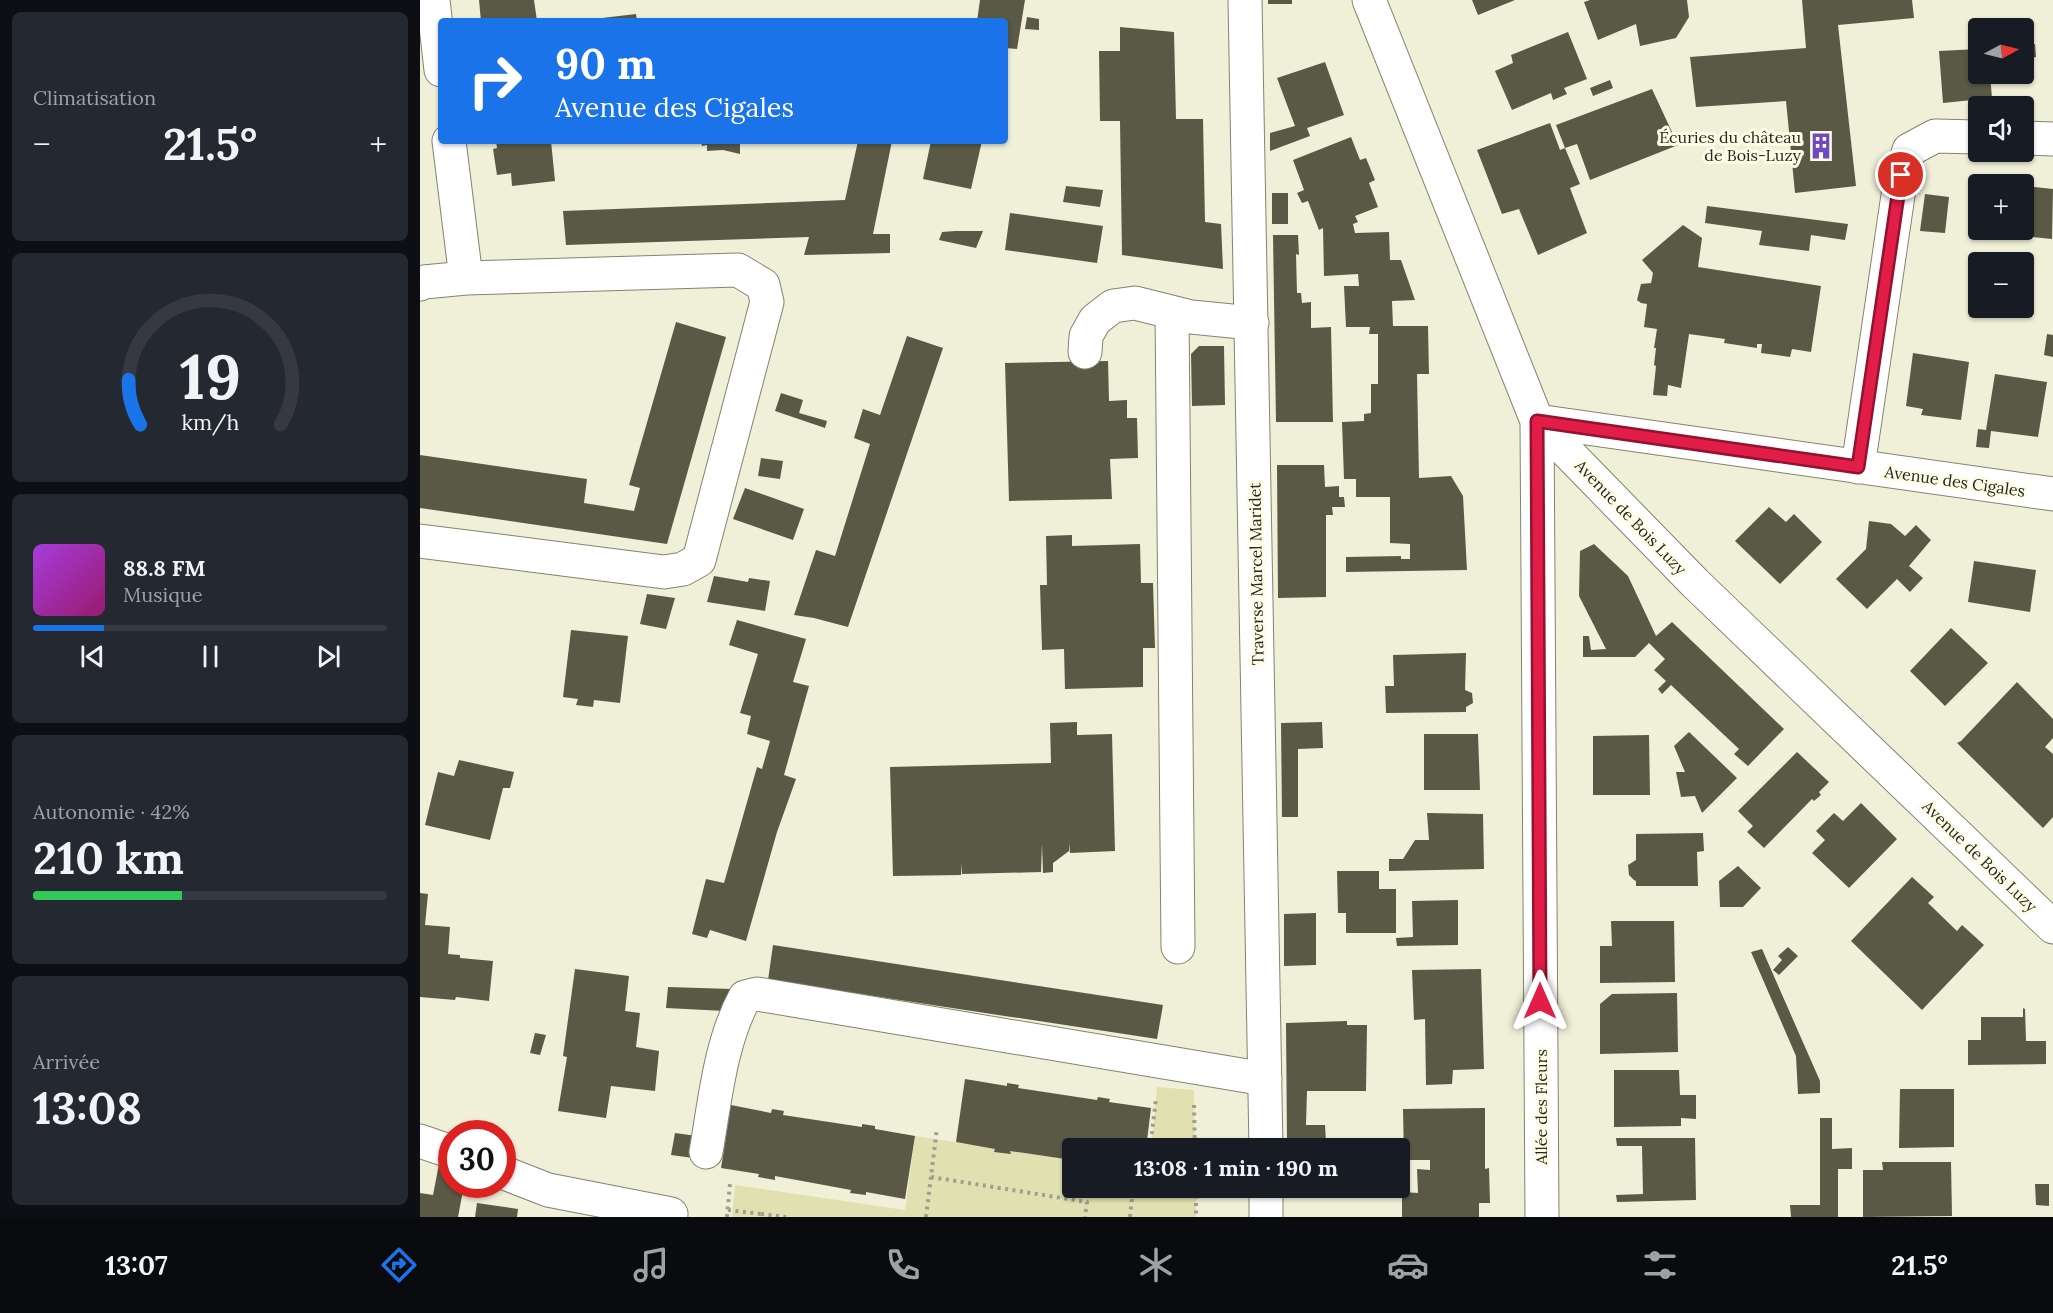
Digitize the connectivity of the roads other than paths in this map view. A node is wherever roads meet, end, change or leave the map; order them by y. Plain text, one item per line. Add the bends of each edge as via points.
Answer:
1 (433, 0) edge
2 (1245, 0) edge
3 (1369, 0) edge
4 (438, 44) edge
5 (1968, 137) edge
6 (2034, 138) edge
7 (2053, 139) edge
8 (449, 144) edge
9 (464, 262) junction
10 (420, 284) edge
11 (1172, 313) junction
12 (1252, 323) junction
13 (1085, 352) dead end
14 (1537, 421) junction
15 (1858, 467) junction
16 (2053, 494) edge
17 (420, 541) edge
18 (2053, 927) edge
19 (1178, 947) dead end
20 (1265, 1079) junction
21 (1266, 1138) edge
22 (420, 1141) edge
23 (438, 1147) edge
24 (705, 1152) dead end
25 (516, 1177) edge
26 (1266, 1198) edge
27 (671, 1214) dead end
28 (1266, 1217) edge
29 (1542, 1217) edge

1 - 4 street
2 - 12 street, Traverse Marcel Maridet
3 - 14 street, Avenue de Bois Luzy
5 - 15 street via 1935,136 1909,150 1901,175
6 - 7 street
8 - 9 street
9 - 10 street
9 - 17 street via 738,270 763,285 767,302 699,560 683,569 664,572
11 - 12 street
11 - 13 street via 1135,303 1113,306 1095,320 1086,336
11 - 19 street
12 - 20 street, Traverse Marcel Maridet
14 - 15 street, Avenue des Cigales
14 - 18 street, Avenue de Bois Luzy via 1695,583
14 - 29 street, Allée des Fleurs
15 - 16 street, Avenue des Cigales
20 - 21 street, Traverse Marcel Maridet
20 - 24 street via 757,994 745,997 735,1015
22 - 23 street
25 - 27 street via 548,1190
26 - 28 street

